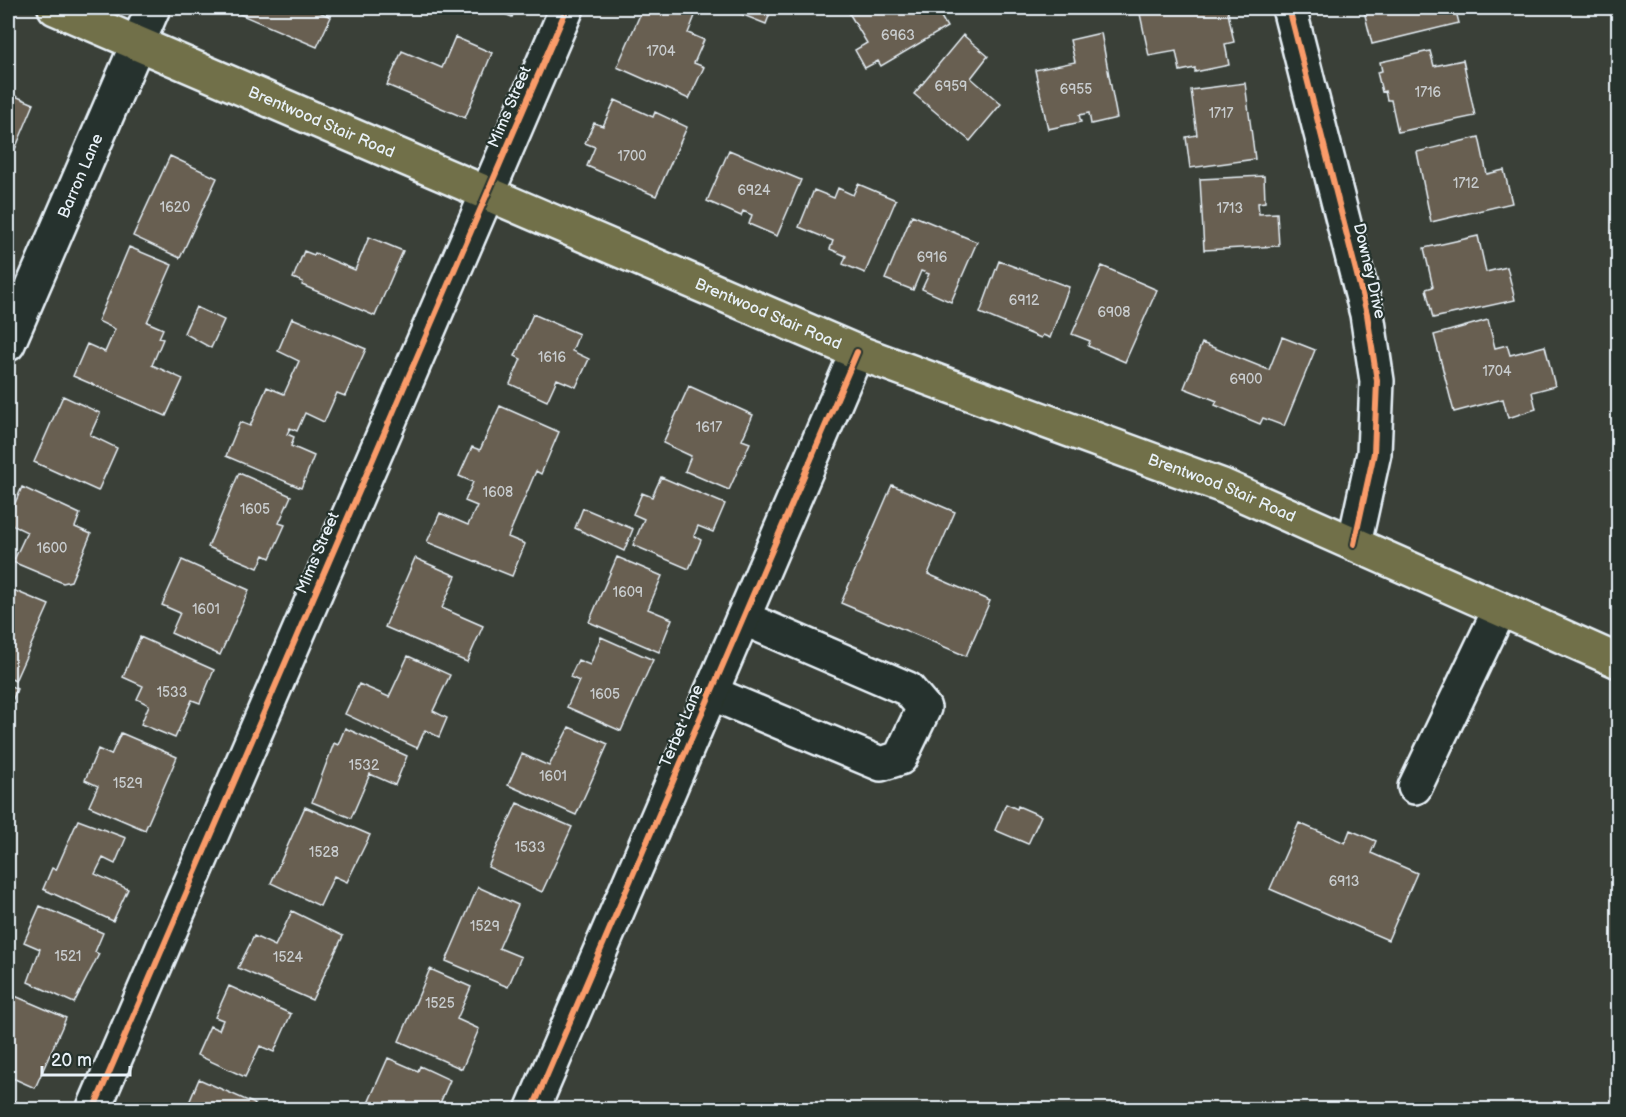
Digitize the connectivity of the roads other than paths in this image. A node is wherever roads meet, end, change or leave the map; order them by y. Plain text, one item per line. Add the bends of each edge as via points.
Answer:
1 (55, 8) edge
2 (153, 8) edge
3 (567, 8) edge
4 (1289, 8) edge
5 (138, 43) junction
6 (488, 193) junction
7 (8, 344) edge
8 (857, 352) junction
9 (1354, 544) junction
10 (1500, 609) junction
11 (743, 618) junction
12 (1618, 661) edge
13 (711, 693) junction
14 (1415, 787) dead end
15 (93, 1110) edge
16 (532, 1110) edge

1 - 5 main road, Brentwood Stair Road
2 - 5 street, Barron Lane
3 - 6 street, Mims Street
4 - 9 street, Downey Drive via 1367,314 1377,381 1374,453
5 - 6 main road, Brentwood Stair Road
5 - 7 street, Barron Lane
6 - 8 main road, Brentwood Stair Road
6 - 15 street, Mims Street
8 - 9 main road, Brentwood Stair Road via 1223,486
8 - 11 street, Terbet Lane
9 - 10 main road, Brentwood Stair Road
10 - 12 main road, Brentwood Stair Road
10 - 14 street
11 - 13 street, Terbet Lane
11 - 13 street via 908,689 924,708 900,758 881,764
13 - 16 street, Terbet Lane

